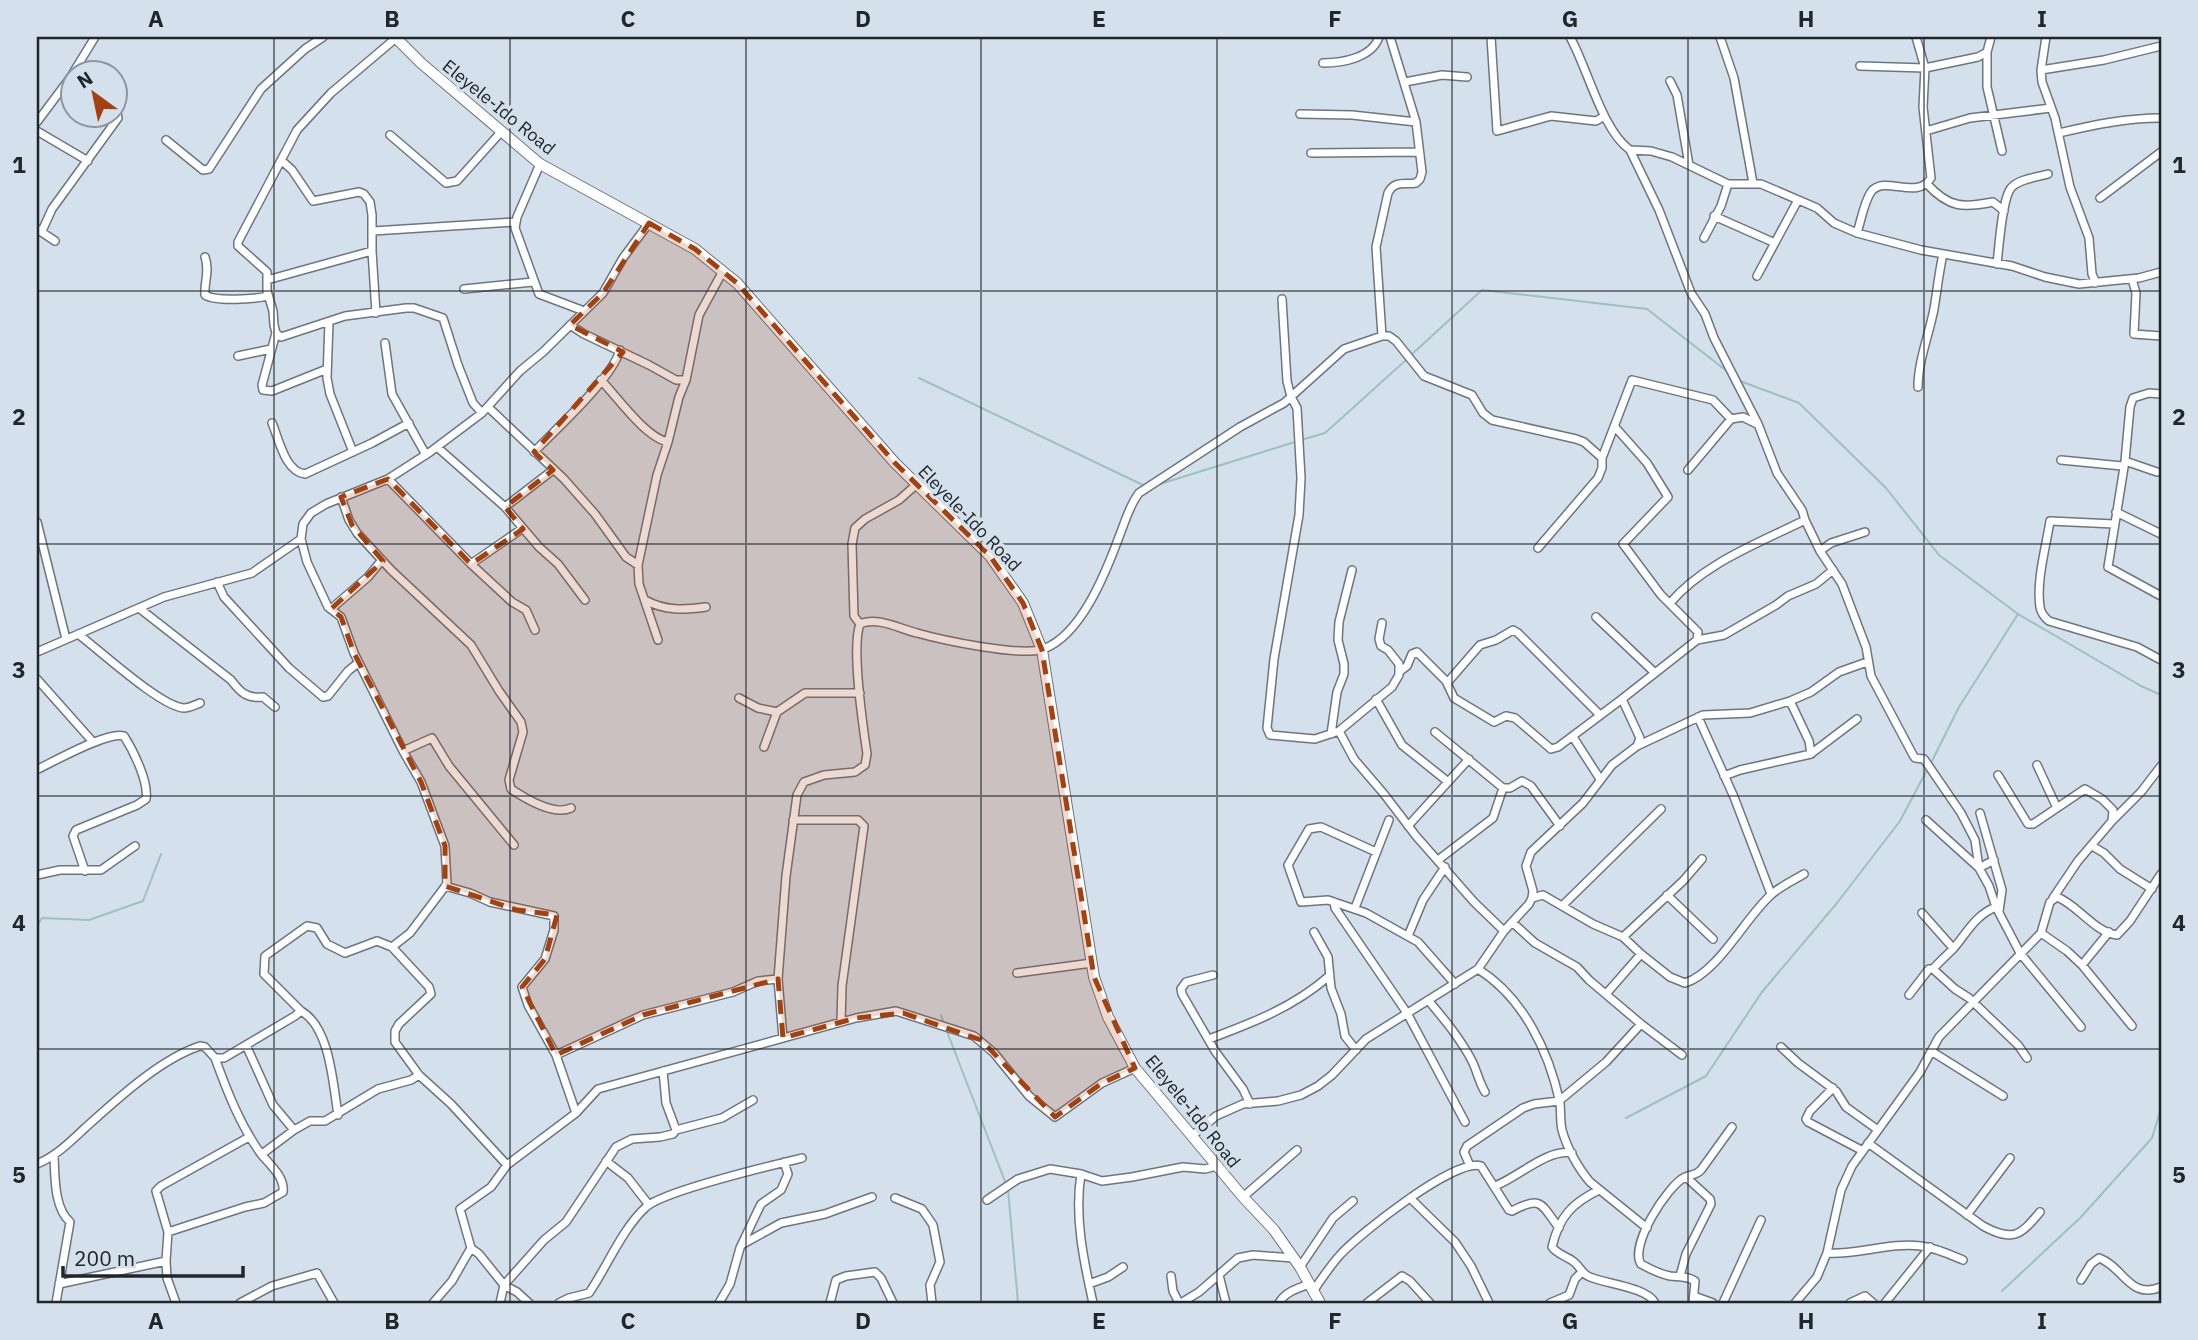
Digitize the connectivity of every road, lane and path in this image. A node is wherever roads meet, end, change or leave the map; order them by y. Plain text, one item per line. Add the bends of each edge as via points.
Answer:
1 (94, 37) edge
2 (323, 37) edge
3 (1379, 37) edge
4 (1390, 37) edge
5 (1490, 37) edge
6 (1570, 37) edge
7 (1720, 37) edge
8 (1916, 37) edge
9 (1991, 37) edge
10 (2046, 37) edge
11 (396, 38) edge
12 (2161, 46) edge
13 (1987, 52) junction
14 (82, 60) edge
15 (1323, 62) dead end
16 (1860, 66) dead end
17 (1925, 68) junction
18 (2041, 70) junction
19 (1467, 77) dead end
20 (1670, 81) dead end
21 (1405, 82) junction
22 (60, 94) edge
23 (2051, 108) junction
24 (1300, 114) dead end
25 (1994, 116) junction
26 (1603, 117) junction
27 (2161, 118) edge
28 (37, 122) edge
29 (1416, 122) junction
30 (110, 130) edge
31 (37, 131) edge
32 (1926, 131) junction
33 (501, 132) junction
34 (2059, 133) junction
35 (390, 135) dead end
36 (166, 139) dead end
37 (1630, 150) junction
38 (2002, 151) dead end
39 (1419, 152) junction
40 (2161, 152) edge
41 (1311, 153) dead end
42 (281, 160) junction
43 (88, 161) junction
44 (540, 164) junction
45 (1689, 165) junction
46 (2048, 174) dead end
47 (1753, 183) junction
48 (1728, 184) junction
49 (1927, 184) junction
50 (2100, 198) dead end
51 (1798, 200) junction
52 (2004, 211) junction
53 (1714, 216) junction
54 (515, 222) junction
55 (649, 223) junction
56 (39, 230) edge
57 (373, 231) junction
58 (1857, 233) junction
59 (1704, 238) dead end
60 (55, 241) dead end
61 (1775, 243) junction
62 (372, 251) junction
63 (1943, 254) junction
64 (205, 257) dead end
65 (1997, 264) junction
66 (723, 271) junction
67 (2161, 272) edge
68 (1757, 276) dead end
69 (2132, 279) junction
70 (267, 280) junction
71 (533, 282) junction
72 (2096, 282) junction
73 (464, 289) dead end
74 (268, 296) junction
75 (1282, 299) dead end
76 (584, 311) junction
77 (376, 313) junction
78 (329, 322) junction
79 (570, 325) junction
80 (276, 333) junction
81 (1382, 336) junction
82 (2161, 336) edge
83 (385, 343) dead end
84 (271, 349) junction
85 (620, 350) junction
86 (238, 356) dead end
87 (327, 369) junction
88 (601, 380) junction
89 (686, 380) junction
90 (1918, 387) dead end
91 (2161, 394) edge
92 (1291, 397) junction
93 (485, 410) junction
94 (1731, 419) junction
95 (272, 423) dead end
96 (410, 423) junction
97 (1758, 424) junction
98 (1615, 426) junction
99 (668, 443) junction
100 (437, 447) junction
101 (353, 452) junction
102 (534, 452) junction
103 (426, 455) junction
104 (1602, 458) junction
105 (2061, 460) dead end
106 (2124, 463) junction
107 (552, 470) junction
108 (1688, 470) dead end
109 (2157, 472) dead end
110 (388, 479) junction
111 (917, 484) junction
112 (341, 497) junction
113 (505, 507) junction
114 (2116, 512) junction
115 (1805, 520) junction
116 (37, 522) edge
117 (2114, 524) junction
118 (523, 528) junction
119 (1865, 532) dead end
120 (2161, 534) edge
121 (301, 539) junction
122 (1538, 548) dead end
123 (1820, 551) junction
124 (382, 560) junction
125 (471, 564) junction
126 (638, 565) junction
127 (1352, 570) dead end
128 (1833, 570) junction
129 (217, 582) junction
130 (2161, 596) edge
131 (644, 599) junction
132 (585, 600) dead end
133 (1670, 603) junction
134 (706, 607) dead end
135 (139, 608) junction
136 (331, 609) junction
137 (1596, 617) dead end
138 (1382, 623) dead end
139 (860, 624) junction
140 (535, 630) dead end
141 (78, 634) junction
142 (65, 639) junction
143 (1697, 639) junction
144 (658, 640) dead end
145 (1042, 650) junction
146 (37, 652) edge
147 (2161, 660) edge
148 (1867, 662) junction
149 (358, 663) junction
150 (1399, 672) junction
151 (1654, 672) junction
152 (37, 679) edge
153 (1447, 683) junction
154 (860, 693) junction
155 (739, 698) dead end
156 (1376, 699) junction
157 (1622, 699) junction
158 (1790, 701) junction
159 (200, 703) dead end
160 (275, 706) dead end
161 (777, 712) junction
162 (1600, 715) junction
163 (1698, 717) junction
164 (1857, 719) dead end
165 (1335, 733) junction
166 (1435, 733) dead end
167 (1573, 737) junction
168 (93, 742) junction
169 (1637, 746) junction
170 (764, 747) dead end
171 (403, 751) junction
172 (1812, 752) junction
173 (1469, 759) junction
174 (2037, 765) dead end
175 (2161, 766) edge
176 (38, 769) dead end
177 (1998, 775) dead end
178 (1724, 776) junction
179 (1600, 779) junction
180 (1447, 781) junction
181 (1503, 788) junction
182 (571, 808) dead end
183 (2057, 808) junction
184 (1661, 809) dead end
185 (1980, 813) dead end
186 (793, 820) junction
187 (1389, 820) dead end
188 (1926, 820) dead end
189 (2112, 821) junction
190 (1408, 826) junction
191 (1560, 826) junction
192 (514, 845) dead end
193 (135, 846) dead end
194 (2092, 846) junction
195 (1376, 852) junction
196 (1702, 859) dead end
197 (1438, 860) junction
198 (1994, 860) junction
199 (1445, 867) junction
200 (1979, 868) junction
201 (85, 871) junction
202 (1804, 874) dead end
203 (2161, 874) edge
204 (37, 875) edge
205 (445, 886) junction
206 (2152, 889) junction
207 (1771, 894) junction
208 (1667, 895) junction
209 (1532, 898) junction
210 (2053, 898) junction
211 (1334, 902) junction
212 (1562, 906) junction
213 (1354, 908) junction
214 (1997, 909) junction
215 (1922, 913) dead end
216 (1512, 922) junction
217 (1504, 931) junction
218 (1314, 932) dead end
219 (2109, 932) junction
220 (2041, 933) junction
221 (1408, 936) junction
222 (1623, 937) junction
223 (1713, 939) dead end
224 (392, 947) junction
225 (1953, 948) junction
226 (2020, 953) junction
227 (1641, 954) junction
228 (1092, 962) junction
229 (2082, 965) junction
230 (1478, 969) junction
231 (1933, 969) junction
232 (1017, 973) dead end
233 (1213, 975) dead end
234 (1329, 976) junction
235 (778, 979) junction
236 (1455, 984) junction
237 (1606, 994) junction
238 (1909, 995) dead end
239 (1428, 1000) junction
240 (1973, 1003) junction
241 (301, 1011) junction
242 (1407, 1013) junction
243 (841, 1022) junction
244 (1641, 1024) junction
245 (2132, 1026) dead end
246 (2081, 1027) dead end
247 (783, 1038) junction
248 (1209, 1039) junction
249 (246, 1045) junction
250 (1781, 1046) dead end
251 (1356, 1050) junction
252 (1931, 1051) junction
253 (556, 1055) junction
254 (1682, 1055) dead end
255 (215, 1058) junction
256 (2027, 1058) dead end
257 (1135, 1069) junction
258 (663, 1071) junction
259 (418, 1075) junction
260 (1833, 1088) junction
261 (1485, 1092) dead end
262 (2003, 1096) dead end
263 (753, 1100) dead end
264 (1559, 1101) junction
265 (1250, 1104) junction
266 (576, 1112) junction
267 (338, 1115) junction
268 (1465, 1122) dead end
269 (1732, 1127) dead end
270 (294, 1130) junction
271 (676, 1130) junction
272 (1878, 1130) junction
273 (1192, 1136) junction
274 (249, 1137) junction
275 (1868, 1143) junction
276 (1297, 1150) dead end
277 (1863, 1151) junction
278 (1572, 1153) junction
279 (262, 1154) junction
280 (54, 1156) junction
281 (802, 1158) dead end
282 (2010, 1158) dead end
283 (606, 1161) junction
284 (784, 1162) junction
285 (37, 1164) edge
286 (507, 1165) junction
287 (1217, 1166) junction
288 (1469, 1166) junction
289 (1081, 1174) junction
290 (1686, 1177) junction
291 (1586, 1178) junction
292 (1494, 1186) junction
293 (1599, 1190) junction
294 (872, 1197) dead end
295 (1242, 1197) junction
296 (1584, 1197) junction
297 (895, 1198) dead end
298 (1410, 1198) junction
299 (986, 1200) dead end
300 (1353, 1201) dead end
301 (649, 1205) junction
302 (2040, 1212) dead end
303 (1967, 1215) junction
304 (1761, 1220) dead end
305 (1559, 1227) junction
306 (1647, 1228) junction
307 (168, 1232) junction
308 (742, 1245) junction
309 (1930, 1247) junction
310 (471, 1248) junction
311 (1827, 1253) junction
312 (1963, 1260) dead end
313 (166, 1261) junction
314 (1297, 1262) junction
315 (1123, 1267) dead end
316 (1581, 1273) junction
317 (1219, 1275) junction
318 (1171, 1276) dead end
319 (1680, 1276) junction
320 (2081, 1280) dead end
321 (59, 1284) junction
322 (1089, 1284) junction
323 (504, 1285) junction
324 (1312, 1287) junction
325 (2161, 1287) edge
326 (1694, 1299) edge
327 (55, 1303) edge
328 (176, 1303) edge
329 (240, 1303) edge
330 (334, 1303) edge
331 (432, 1303) edge
332 (500, 1303) edge
333 (529, 1303) edge
334 (559, 1303) edge
335 (719, 1303) edge
336 (830, 1303) edge
337 (893, 1303) edge
338 (932, 1303) edge
339 (1093, 1303) edge
340 (1180, 1303) edge
341 (1226, 1303) edge
342 (1279, 1303) edge
343 (1320, 1303) edge
344 (1367, 1303) edge
345 (1430, 1303) edge
346 (1489, 1303) edge
347 (1550, 1303) edge
348 (1655, 1303) edge
349 (1713, 1303) edge
350 (1723, 1303) edge
351 (1795, 1303) edge
352 (1850, 1303) edge
353 (1873, 1303) edge
354 (1885, 1303) edge

1 - 14 street
2 - 36 street via 261,89 209,169 203,170
3 - 15 street via 1362,54 1339,63
4 - 21 street
5 - 26 street via 1497,131 1551,116 1596,121
6 - 26 street
7 - 47 street via 1734,78
8 - 17 street
9 - 13 street
10 - 18 street
11 - 33 main road, Eleyele-Ido Road
11 - 42 street via 314,111
12 - 18 street
13 - 17 street
13 - 25 street via 1987,87
16 - 17 street
17 - 32 street
18 - 23 street
19 - 21 street via 1442,75
20 - 45 street via 1677,95
21 - 29 street
22 - 28 street
23 - 25 street
23 - 34 street
24 - 29 street
25 - 32 street
25 - 38 street
26 - 37 street
27 - 34 street via 2109,122
29 - 39 street
30 - 43 street
31 - 43 street
32 - 49 street via 1931,178
33 - 35 street via 457,181 446,183
33 - 44 main road, Eleyele-Ido Road
34 - 72 street via 2070,187 2089,238
37 - 45 street via 1651,151
37 - 97 street via 1691,293
39 - 41 street
39 - 81 street via 1420,179 1391,187 1379,233 1376,270
40 - 50 street
42 - 57 street via 313,201 352,192 364,194 370,202
42 - 70 street via 238,242 239,250 265,270
43 - 56 street
44 - 54 street
44 - 55 main road, Eleyele-Ido Road
45 - 48 street
46 - 52 street via 2010,188
47 - 48 street
47 - 51 street
48 - 53 street
49 - 52 street via 1939,198 1957,206 1993,202
49 - 58 street via 1920,188 1876,187 1870,192
51 - 58 street
51 - 61 street
52 - 65 street
53 - 59 street
53 - 61 street
54 - 57 street
54 - 71 street
55 - 66 main road, Eleyele-Ido Road
55 - 76 street via 603,293
56 - 60 street
57 - 62 street
58 - 63 street
61 - 68 street
62 - 70 street
62 - 77 street
63 - 65 street
63 - 90 street
64 - 74 street via 205,295 212,299
65 - 72 street via 2079,285
66 - 89 street via 699,315
66 - 111 main road, Eleyele-Ido Road
67 - 69 street
69 - 72 street
69 - 82 street via 2134,334
70 - 74 street
71 - 73 street
71 - 76 street via 541,296
74 - 80 street
75 - 92 street
76 - 79 street
77 - 78 street
77 - 93 street via 414,308 443,318 473,402
78 - 80 street via 285,337
78 - 87 street
79 - 85 street
79 - 93 street
80 - 84 street
81 - 92 street via 1344,349
81 - 104 street via 1396,341 1424,376 1472,395 1492,420 1576,439
83 - 96 street via 392,394
84 - 86 street
84 - 87 street via 262,385 266,391
85 - 88 street
85 - 89 street via 676,380
87 - 101 street via 333,404
88 - 99 street via 641,425 657,440
88 - 102 street
89 - 99 street
91 - 106 street via 2133,398
92 - 145 street via 1139,493 1077,621
92 - 165 street via 1297,412 1299,515 1267,728 1270,735 1281,738 1315,739
93 - 100 street
93 - 102 street via 512,428
94 - 97 street via 1743,417
94 - 98 street via 1713,400 1633,379
94 - 108 street
95 - 101 street via 292,468 300,473
96 - 101 street
96 - 103 street
97 - 115 street via 1777,473
98 - 104 street
98 - 133 street via 1668,494 1668,500 1623,544
99 - 126 street
100 - 103 street
100 - 113 street
102 - 107 street
103 - 110 street
104 - 122 street via 1598,478
105 - 106 street
106 - 109 street
106 - 114 street
107 - 113 street
107 - 126 street via 585,502 626,557
110 - 112 street
110 - 125 street
111 - 139 street via 855,528 854,616
111 - 145 main road, Eleyele-Ido Road via 1001,570 1023,603
112 - 121 street via 311,513 303,524
112 - 124 street via 352,525
113 - 118 street
114 - 117 street
114 - 120 street
115 - 123 street
115 - 133 street via 1726,559 1684,587
116 - 142 street
117 - 130 street via 2108,567
117 - 147 street via 2050,521 2042,565 2042,614 2049,621 2137,647
118 - 125 street
118 - 132 street
119 - 123 street
121 - 129 street via 252,573
121 - 136 street via 307,562
123 - 128 street
124 - 136 street
124 - 182 street via 471,645 521,722 511,789 553,809
125 - 140 street via 530,614
126 - 131 street
127 - 165 street via 1339,622 1344,674 1337,692
128 - 143 street via 1724,635
128 - 148 street via 1866,648
129 - 135 street
129 - 149 street via 224,597 289,668 323,697
131 - 134 street via 660,607
131 - 144 street
133 - 143 street via 1698,632
135 - 141 street
135 - 160 street via 231,680 242,694 263,697
136 - 149 street via 341,617
137 - 151 street
138 - 150 street via 1381,646 1399,664
139 - 145 street via 874,621 1005,652
139 - 154 street
141 - 142 street
141 - 159 street via 164,700 185,708
142 - 146 street
143 - 151 street
145 - 228 main road, Eleyele-Ido Road
148 - 158 street
148 - 200 street via 1913,755 1924,759 1961,813 1975,840
149 - 171 street
150 - 153 street via 1417,652
150 - 156 street via 1392,687
151 - 157 street
152 - 168 street
153 - 162 street via 1480,645 1513,630
153 - 167 street via 1458,700 1493,722 1506,716 1515,718 1549,748
154 - 161 street via 805,693
154 - 186 street via 865,765 855,772 804,782 796,795
155 - 161 street
156 - 165 street
156 - 180 street via 1402,744
157 - 162 street
157 - 169 street via 1640,738
158 - 163 street via 1750,713
158 - 172 street
161 - 170 street
162 - 167 street
163 - 169 street
163 - 178 street
164 - 172 street
165 - 190 street
166 - 173 street
167 - 179 street
168 - 176 street
168 - 201 street via 124,736 148,794 137,805 76,830 73,836
169 - 179 street
171 - 192 street via 432,738
171 - 205 street via 421,782 445,846
172 - 178 street
173 - 180 street
173 - 181 street
174 - 183 street
175 - 189 street
177 - 183 street via 2028,824
178 - 207 street
179 - 191 street
180 - 190 street
181 - 191 street via 1519,782 1531,786
181 - 197 street via 1493,818
183 - 189 street via 2085,789 2113,810
184 - 212 street
185 - 198 street
186 - 235 street
186 - 243 street via 858,820 864,826
187 - 195 street
188 - 200 street
189 - 194 street
190 - 197 street
191 - 209 street via 1527,859
193 - 201 street via 101,870
194 - 206 street
194 - 210 street
195 - 211 street via 1321,827 1309,829 1290,860 1289,872 1301,902
195 - 213 street
196 - 208 street
197 - 199 street
198 - 200 street
198 - 214 street via 2003,890
199 - 217 street
199 - 221 street via 1423,900
200 - 214 street
201 - 204 street
202 - 207 street
203 - 206 street
205 - 224 street via 410,933
205 - 253 street via 554,916 545,960 522,987
206 - 219 street via 2122,933
207 - 227 street via 1726,949 1689,982 1670,977
208 - 222 street
208 - 223 street
209 - 212 street via 1543,895
209 - 216 street
210 - 219 street via 2065,900
210 - 220 street
211 - 213 street
211 - 242 street
212 - 222 street
213 - 221 street
214 - 225 street via 1986,911
214 - 226 street
215 - 225 street
216 - 217 street
216 - 237 street via 1535,943 1577,967
217 - 230 street
218 - 234 street via 1328,957
219 - 229 street
220 - 226 street
220 - 229 street
221 - 236 street
222 - 227 street
224 - 241 street via 377,941 345,953 327,944 317,928 307,926 287,940 265,957 264,974
224 - 259 street via 431,991 399,1024 394,1037
225 - 231 street
226 - 240 street
226 - 246 street
227 - 237 street
228 - 232 street
228 - 257 main road, Eleyele-Ido Road via 1108,1017
229 - 245 street
230 - 236 street
230 - 264 street via 1505,990 1539,1038
231 - 238 street
231 - 240 street
233 - 248 street via 1186,982 1181,989
234 - 248 street via 1299,1000
234 - 251 street via 1345,1036
235 - 247 street
235 - 253 street via 643,1015
236 - 239 street
237 - 244 street
239 - 242 street
239 - 261 street via 1474,1064
240 - 252 street
240 - 256 street
241 - 249 street
241 - 267 street via 314,1019 326,1048
242 - 251 street
242 - 268 street
243 - 247 street
243 - 257 street via 896,1011 981,1040 1029,1096 1055,1118 1102,1083
244 - 254 street
244 - 264 street via 1606,1062
247 - 258 street
248 - 265 street
249 - 255 street
249 - 270 street via 273,1105
250 - 260 street
251 - 265 street via 1332,1075 1306,1092
252 - 262 street
252 - 272 street
253 - 266 street
255 - 274 street
255 - 280 street via 200,1046 170,1060
257 - 273 main road, Eleyele-Ido Road
258 - 266 street via 598,1088
258 - 271 street via 666,1103
259 - 267 street via 378,1089
259 - 286 street
260 - 272 street via 1846,1107
260 - 277 street via 1810,1111 1808,1122
263 - 271 street via 722,1118
264 - 278 street via 1562,1129
264 - 288 street via 1523,1108 1467,1146 1464,1152
265 - 273 street via 1216,1116
266 - 286 street
267 - 270 street
269 - 290 street via 1701,1170
270 - 279 street
271 - 283 street via 660,1137 632,1139
272 - 275 street
273 - 287 main road, Eleyele-Ido Road
274 - 279 street
274 - 307 street via 157,1189
275 - 277 street
275 - 303 street
276 - 295 street
277 - 311 street via 1844,1183
278 - 291 street
278 - 292 street via 1555,1153
279 - 307 street via 282,1181 283,1192 277,1197
280 - 285 street
280 - 321 street via 63,1215 70,1222
281 - 284 street
282 - 303 street
283 - 301 street via 628,1178
283 - 323 street via 566,1222
284 - 301 street
284 - 308 street via 788,1174 781,1190 761,1204
286 - 310 street via 491,1187 460,1209
287 - 289 street via 1102,1181
287 - 295 main road, Eleyele-Ido Road
288 - 292 street via 1482,1166
288 - 298 street
289 - 299 street via 1050,1169 1018,1178
289 - 322 street via 1079,1222
290 - 306 street via 1659,1205
290 - 319 street via 1711,1204
291 - 293 street
291 - 296 street
292 - 305 street via 1510,1212 1536,1202
293 - 296 street
293 - 306 street
294 - 308 street via 781,1223
295 - 314 main road, Eleyele-Ido Road
296 - 305 street via 1567,1211
297 - 338 street via 922,1209 933,1225 940,1262 930,1286
298 - 324 street via 1347,1248
298 - 346 street via 1455,1242
300 - 314 street
301 - 334 street via 589,1293
302 - 303 street via 2026,1229 2008,1236
304 - 350 street
305 - 316 street via 1552,1247 1573,1261
306 - 319 street via 1639,1260 1656,1271
307 - 313 street
308 - 335 street
309 - 311 street
309 - 312 street
309 - 354 street
310 - 323 street
310 - 331 street via 452,1281
311 - 351 street via 1816,1277
313 - 321 street
313 - 328 street
314 - 317 street via 1277,1255 1244,1256
314 - 324 main road, Eleyele-Ido Road
315 - 322 street
316 - 347 street via 1569,1295
316 - 348 street via 1619,1284
317 - 340 street
317 - 341 street
318 - 340 street
319 - 326 street via 1695,1280
320 - 325 street via 2099,1258 2140,1290
321 - 327 street
322 - 339 street
323 - 332 street
323 - 333 street
324 - 342 street via 1295,1289
324 - 343 main road, Eleyele-Ido Road
326 - 349 street
329 - 330 street via 272,1286 317,1273
336 - 337 street via 836,1280 875,1272
344 - 345 street via 1402,1276
352 - 353 street via 1865,1296

